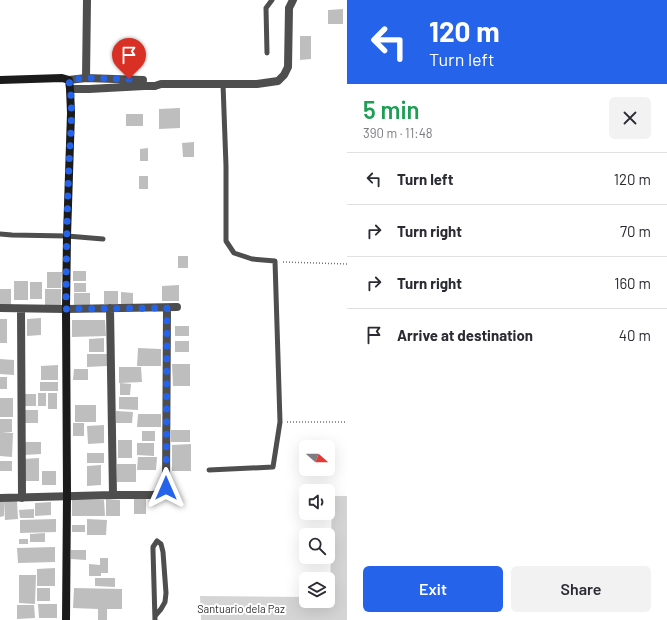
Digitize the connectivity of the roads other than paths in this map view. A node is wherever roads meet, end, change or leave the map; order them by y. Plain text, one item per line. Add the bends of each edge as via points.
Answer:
1 (87, 0) edge
2 (272, 0) edge
3 (292, 0) edge
4 (266, 53) dead end
5 (86, 78) junction
6 (0, 80) edge
7 (145, 83) junction
8 (69, 84) junction
9 (223, 84) junction
10 (0, 234) edge
11 (66, 236) junction
12 (103, 239) dead end
13 (177, 307) dead end
14 (0, 308) edge
15 (110, 308) junction
16 (167, 308) junction
17 (21, 309) junction
18 (66, 309) junction
19 (209, 470) dead end
20 (113, 495) junction
21 (67, 496) junction
22 (0, 498) edge
23 (22, 498) junction
24 (164, 567) junction
25 (154, 568) junction
26 (155, 618) edge
27 (66, 620) edge

1 - 5 street
2 - 4 lane via 266,8
3 - 9 street via 289,8 288,67 284,75 278,81
5 - 7 street
5 - 8 street
6 - 8 street via 62,78
7 - 8 street via 89,89
7 - 9 street via 155,86
8 - 11 street via 71,113
9 - 19 lane via 226,241 234,253 252,259 275,262 280,422 273,467
10 - 11 lane
11 - 12 lane
11 - 18 street
13 - 16 street
14 - 17 street
15 - 16 street
15 - 18 street
15 - 20 street
16 - 20 street via 166,488 162,493 153,495
17 - 18 street
17 - 23 street
18 - 21 street
20 - 21 street
21 - 23 street
21 - 27 street
22 - 23 street
24 - 25 lane
24 - 25 lane via 161,544 157,541 153,547
24 - 26 lane via 165,602
25 - 26 lane

